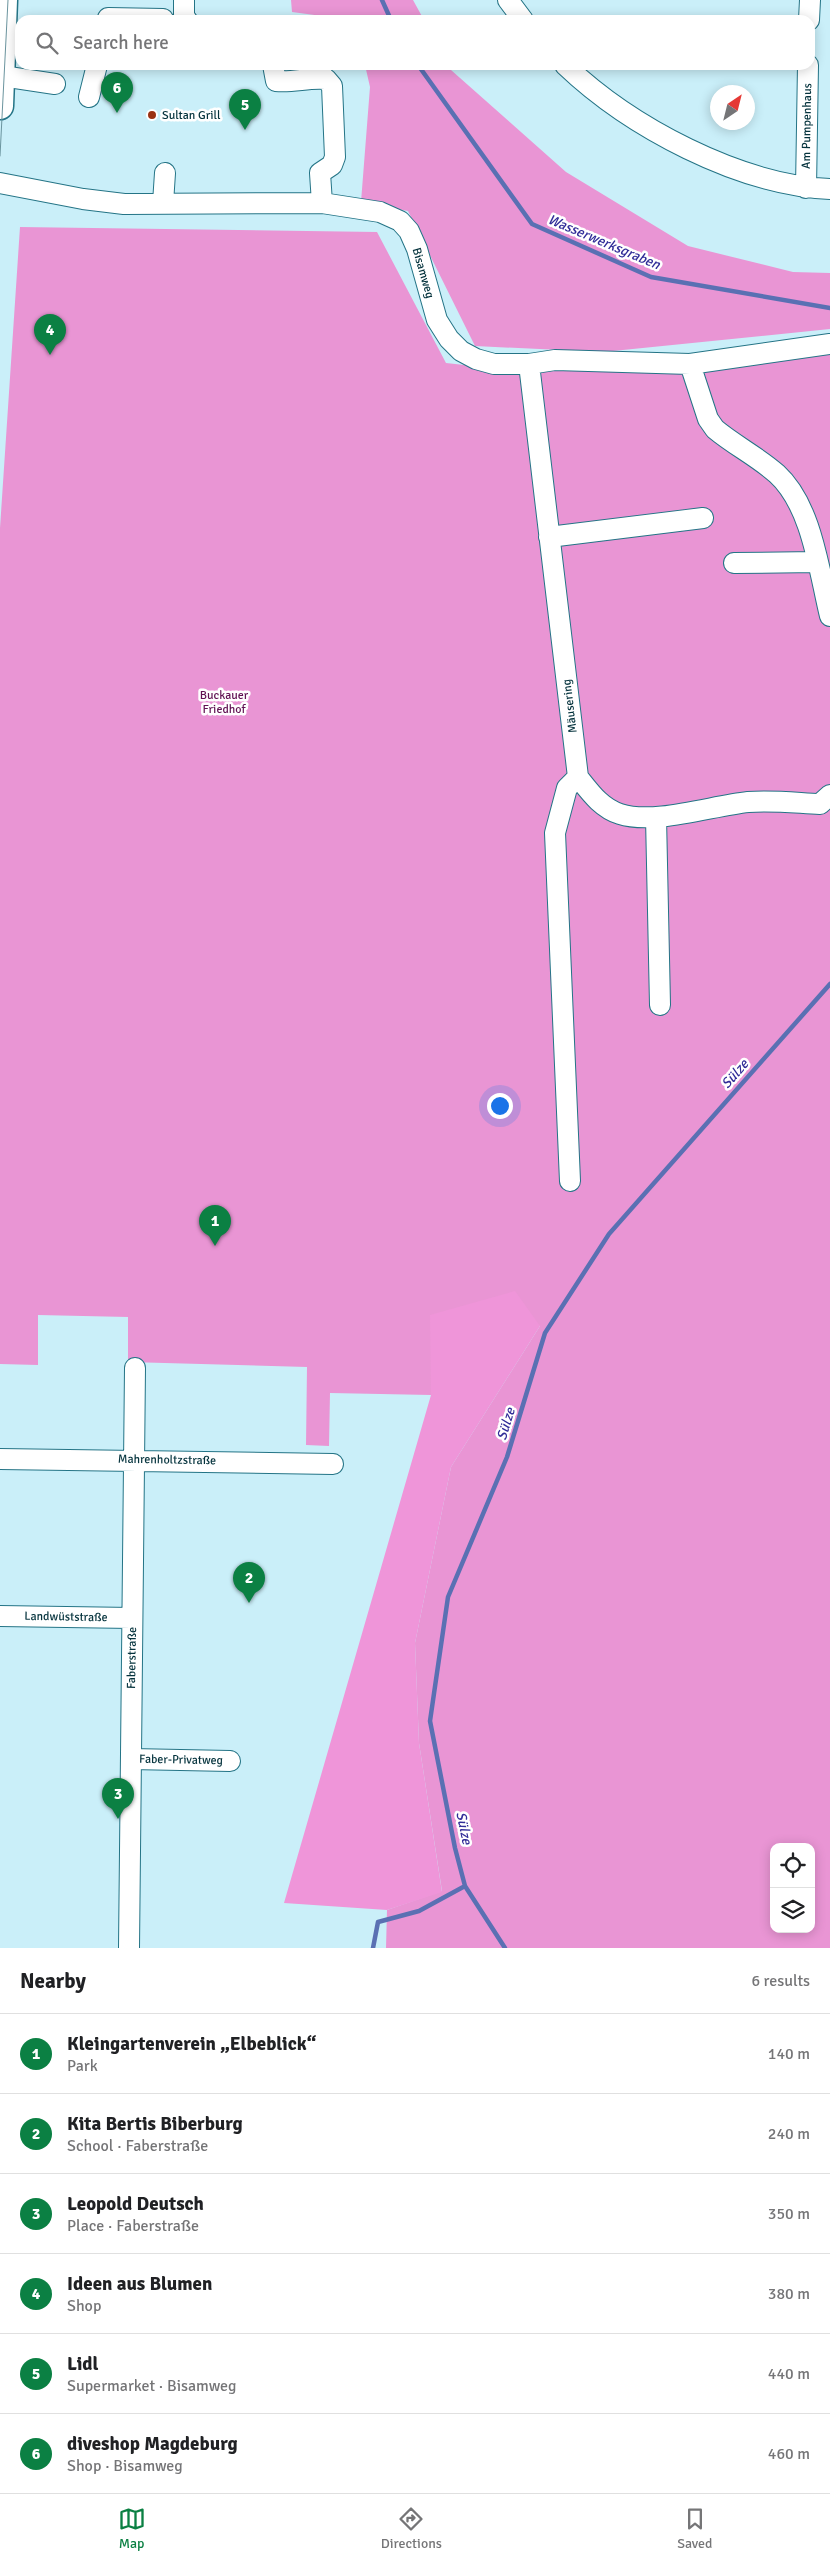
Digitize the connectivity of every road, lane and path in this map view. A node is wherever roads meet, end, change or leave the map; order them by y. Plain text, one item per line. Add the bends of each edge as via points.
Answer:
1 (184, 0) edge
2 (508, 0) edge
3 (810, 0) edge
4 (186, 15) edge
5 (519, 15) edge
6 (809, 15) edge
7 (2, 22) edge
8 (96, 70) edge
9 (274, 70) edge
10 (570, 70) edge
11 (808, 70) edge
12 (2, 76) junction
13 (55, 84) dead end
14 (89, 98) dead end
15 (0, 106) edge
16 (165, 173) dead end
17 (0, 183) edge
18 (806, 188) junction
19 (830, 188) edge
20 (163, 203) junction
21 (322, 204) junction
22 (830, 344) edge
23 (528, 364) junction
24 (690, 364) junction
25 (703, 518) dead end
26 (549, 537) junction
27 (816, 562) junction
28 (734, 564) dead end
29 (830, 616) edge
30 (578, 777) junction
31 (830, 795) edge
32 (656, 817) junction
33 (660, 1005) dead end
34 (570, 1181) dead end
35 (135, 1368) dead end
36 (0, 1459) edge
37 (134, 1459) junction
38 (333, 1464) dead end
39 (0, 1616) edge
40 (132, 1618) junction
41 (131, 1759) junction
42 (230, 1761) dead end
43 (129, 1948) edge

1 - 4 street
2 - 5 street
3 - 6 street
7 - 12 main road
8 - 14 street
9 - 21 street via 276,81 326,79 332,86 334,157 332,165 320,173
10 - 18 street via 589,88 637,122 690,149 745,171
11 - 18 street, Am Pumpenhaus
12 - 13 street
12 - 15 main road
16 - 20 street
17 - 20 street, Bisamweg via 102,202
18 - 19 street
20 - 21 street, Bisamweg
21 - 23 street, Bisamweg via 380,212 400,221 410,232 437,320 449,339 476,359 494,364
22 - 24 street, Bisamweg
23 - 24 street, Bisamweg via 556,360
23 - 26 street, Mäusering
24 - 27 street via 708,419 715,429 777,474 797,499
25 - 26 street
26 - 30 street, Mäusering
27 - 28 street
27 - 29 street
30 - 32 street via 607,809 634,818
30 - 34 street via 567,788 555,833
31 - 32 street via 820,804 749,802
32 - 33 street
35 - 37 street, Faberstraße
36 - 37 street, Mahrenholtzstraße
37 - 38 street, Mahrenholtzstraße
37 - 40 street, Faberstraße
39 - 40 street, Landwüststraße
40 - 41 street, Faberstraße
41 - 42 street, Faber-Privatweg
41 - 43 street, Faberstraße

